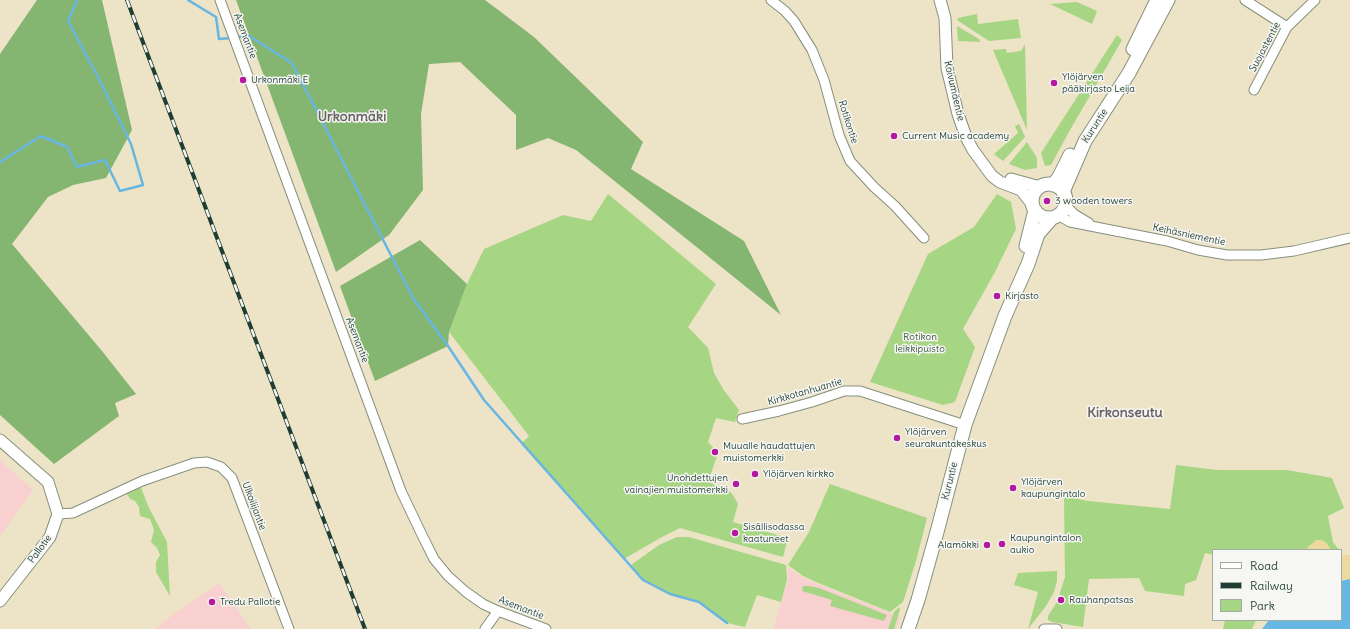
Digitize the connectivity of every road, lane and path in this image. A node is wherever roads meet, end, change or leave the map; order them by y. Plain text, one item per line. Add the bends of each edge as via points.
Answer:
1 (220, 0) edge
2 (771, 0) edge
3 (940, 0) edge
4 (948, 0) edge
5 (1157, 0) edge
6 (1168, 0) edge
7 (1245, 0) edge
8 (1314, 0) edge
9 (945, 18) junction
10 (1286, 27) junction
11 (1254, 90) dead end
12 (980, 160) junction
13 (1055, 200) junction
14 (1033, 207) junction
15 (924, 238) dead end
16 (1350, 238) edge
17 (1013, 296) junction
18 (742, 419) dead end
19 (965, 425) junction
20 (0, 440) edge
21 (58, 514) junction
22 (918, 600) junction
23 (0, 601) edge
24 (498, 611) junction
25 (289, 629) edge
26 (485, 629) edge
27 (546, 629) edge
28 (908, 629) edge
29 (914, 629) edge
30 (1044, 629) edge
31 (1057, 629) edge

1 - 24 street, Asemantie via 402,491 434,559 466,592
2 - 15 street, Rotikontie via 794,21 812,50 850,160
3 - 9 street, Koivumäentie
4 - 9 street, Koivumäentie
5 - 13 main road, Kuruntie via 1126,64 1059,177
6 - 13 main road, Kuruntie via 1129,73 1085,141
7 - 10 street
8 - 10 street, Suojastentie
9 - 12 street, Koivumäentie via 947,68 953,95 966,137
10 - 11 street, Suojastentie
12 - 13 street, Koivumäentie via 998,173
12 - 14 street, Koivumäentie via 1000,182 1021,190
13 - 14 main road via 1042,216
13 - 14 main road, Kuruntie via 1034,194
13 - 16 street, Keihäsniementie via 1070,222 1227,255 1261,255 1294,251
13 - 17 main road, Kuruntie
14 - 17 main road, Kuruntie
17 - 19 main road, Kuruntie
18 - 19 street, Kirkkotanhuantie via 780,411 844,391 860,391
19 - 22 main road, Kuruntie
20 - 21 street via 48,482
21 - 23 street, Pallotie via 50,538
21 - 25 street, Ulkoilijantie via 73,513 142,481 194,462 207,462 221,467 232,478
22 - 28 main road, Kuruntie
22 - 29 main road, Kuruntie
24 - 26 street
24 - 27 street, Asemantie
30 - 31 street

